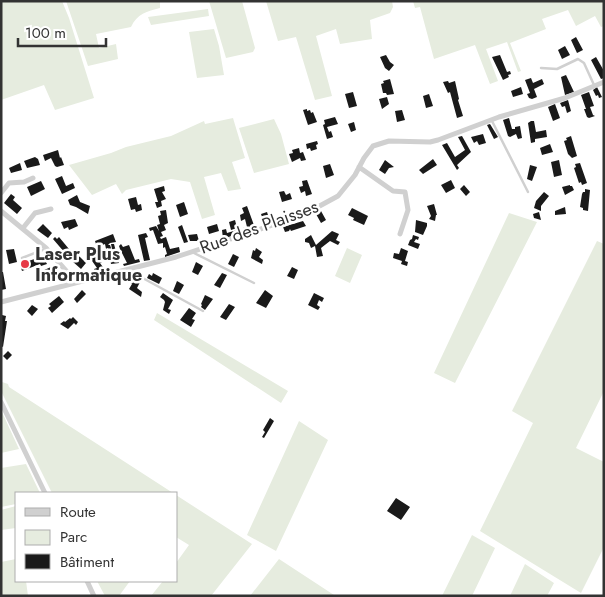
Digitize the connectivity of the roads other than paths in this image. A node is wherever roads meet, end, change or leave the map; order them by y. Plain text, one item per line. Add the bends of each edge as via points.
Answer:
1 (540, 68) dead end
2 (604, 82) edge
3 (595, 86) junction
4 (491, 119) junction
5 (359, 167) junction
6 (33, 178) dead end
7 (528, 192) dead end
8 (1, 193) edge
9 (51, 209) dead end
10 (1, 211) edge
11 (23, 228) junction
12 (400, 234) dead end
13 (46, 248) junction
14 (192, 252) junction
15 (22, 258) dead end
16 (126, 269) junction
17 (76, 282) junction
18 (254, 283) dead end
19 (1, 302) edge
20 (203, 311) dead end
21 (1, 402) edge
22 (45, 492) edge
23 (87, 582) edge
24 (94, 596) edge

1 - 3 lane via 557,69 578,59 584,63
2 - 3 street, Rue des Plaisses
3 - 4 street, Rue des Plaisses
4 - 5 street, Rue des Plaisses via 430,142 379,143 369,151
4 - 7 lane
5 - 12 street via 393,191 405,192 408,210
5 - 14 street, Rue des Plaisses via 338,196 303,215
6 - 8 street via 9,183
9 - 11 street via 35,213
10 - 11 street
11 - 13 street
13 - 15 lane
13 - 17 street
14 - 16 street, Rue des Plaisses
14 - 18 lane
16 - 17 street, Rue des Plaisses
16 - 20 lane
17 - 19 street, Rue des Plaisses
21 - 22 street
23 - 24 street

